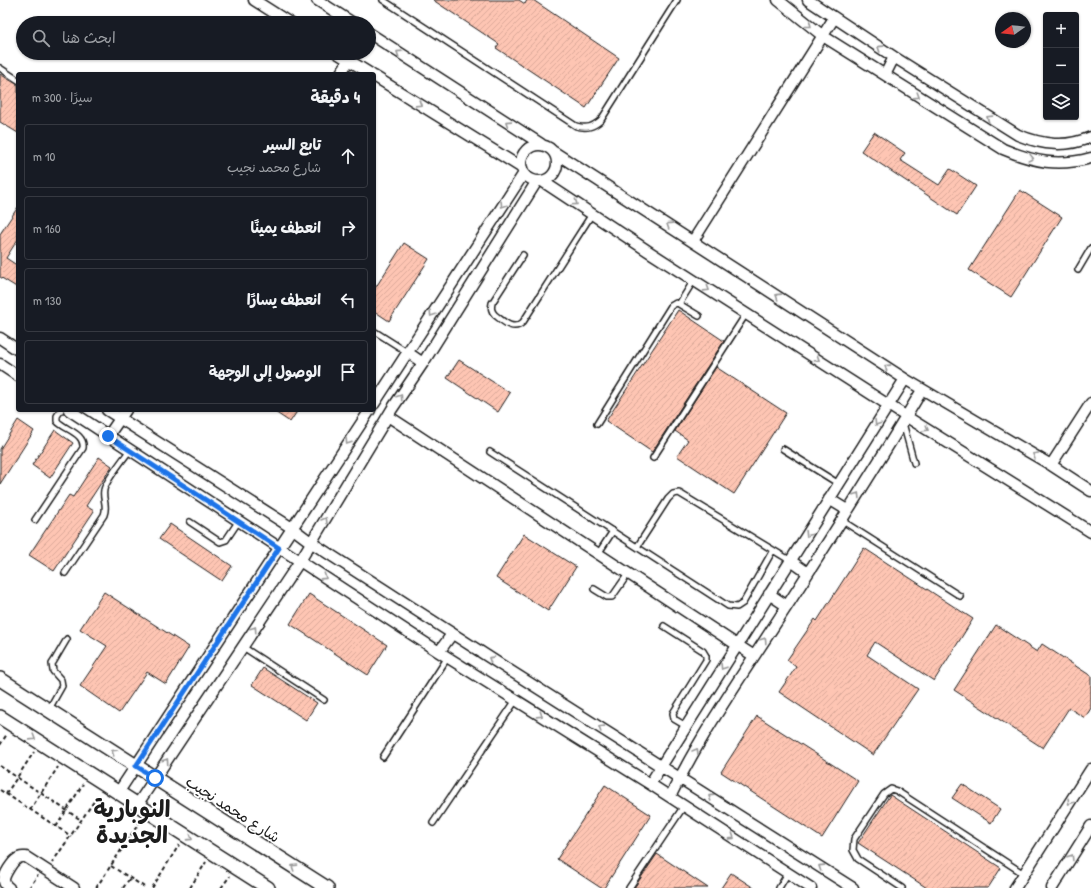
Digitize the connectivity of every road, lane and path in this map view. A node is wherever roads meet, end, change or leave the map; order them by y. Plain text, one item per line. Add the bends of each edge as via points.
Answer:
1 (254, 0) edge
2 (317, 0) edge
3 (383, 0) edge
4 (677, 0) edge
5 (778, 0) edge
6 (808, 0) edge
7 (279, 16) edge
8 (342, 16) edge
9 (834, 18) junction
10 (823, 36) junction
11 (376, 38) edge
12 (894, 57) junction
13 (349, 60) edge
14 (355, 60) edge
15 (0, 68) edge
16 (341, 72) edge
17 (369, 72) edge
18 (885, 75) junction
19 (376, 77) edge
20 (16, 79) edge
21 (1091, 137) edge
22 (541, 144) junction
23 (554, 152) junction
24 (1091, 158) edge
25 (523, 171) junction
26 (540, 181) junction
27 (592, 214) junction
28 (693, 241) junction
29 (1091, 248) edge
30 (523, 255) dead end
31 (1078, 270) dead end
32 (694, 280) junction
33 (679, 304) junction
34 (746, 314) junction
35 (699, 316) dead end
36 (376, 332) edge
37 (0, 338) edge
38 (16, 349) edge
39 (407, 352) junction
40 (423, 363) junction
41 (0, 364) edge
42 (16, 375) edge
43 (905, 378) junction
44 (922, 390) junction
45 (376, 401) edge
46 (1091, 403) edge
47 (888, 404) junction
48 (60, 412) edge
49 (72, 412) edge
50 (110, 412) edge
51 (125, 412) edge
52 (369, 412) edge
53 (388, 416) junction
54 (120, 419) junction
55 (905, 420) junction
56 (597, 424) dead end
57 (108, 436) junction
58 (783, 449) dead end
59 (130, 450) junction
60 (490, 452) dead end
61 (653, 458) dead end
62 (914, 463) dead end
63 (1051, 465) junction
64 (839, 484) junction
65 (1091, 491) edge
66 (829, 499) junction
67 (848, 510) junction
68 (34, 520) dead end
69 (841, 520) junction
70 (190, 522) dead end
71 (238, 522) junction
72 (292, 528) junction
73 (613, 531) junction
74 (1091, 532) edge
75 (312, 543) junction
76 (637, 547) junction
77 (279, 548) junction
78 (773, 550) junction
79 (598, 554) junction
80 (300, 561) junction
81 (791, 561) junction
82 (65, 573) dead end
83 (808, 573) junction
84 (628, 574) junction
85 (594, 589) dead end
86 (770, 594) junction
87 (960, 596) dead end
88 (787, 606) junction
89 (664, 626) dead end
90 (452, 634) junction
91 (67, 639) dead end
92 (737, 645) junction
93 (243, 647) junction
94 (443, 655) junction
95 (754, 656) junction
96 (0, 679) edge
97 (324, 700) dead end
98 (516, 700) junction
99 (48, 710) junction
100 (0, 717) edge
101 (686, 726) junction
102 (40, 743) junction
103 (383, 756) dead end
104 (64, 758) junction
105 (0, 766) edge
106 (136, 766) junction
107 (661, 766) junction
108 (1091, 769) edge
109 (89, 774) junction
110 (680, 777) junction
111 (17, 778) junction
112 (155, 778) junction
113 (105, 784) junction
114 (650, 784) junction
115 (0, 790) edge
116 (118, 793) junction
117 (6, 794) junction
118 (41, 794) junction
119 (670, 797) junction
120 (684, 806) junction
121 (142, 808) junction
122 (30, 810) junction
123 (66, 810) junction
124 (81, 820) junction
125 (433, 823) dead end
126 (1091, 826) edge
127 (56, 827) junction
128 (185, 835) junction
129 (71, 836) junction
130 (212, 853) junction
131 (111, 866) junction
132 (47, 871) junction
133 (788, 873) junction
134 (1024, 874) junction
135 (130, 878) junction
136 (9, 888) edge
137 (74, 888) edge
138 (96, 888) edge
139 (123, 888) edge
140 (146, 888) edge
141 (152, 888) edge
142 (190, 888) edge
143 (268, 888) edge
144 (327, 888) edge
145 (629, 888) edge
146 (779, 888) edge
147 (811, 888) edge
148 (853, 888) edge
149 (902, 888) edge
150 (1015, 888) edge
151 (1052, 888) edge

1 - 7 street
2 - 8 street
3 - 4 lane via 576,126 583,128 601,120
5 -> 10 street
6 - 9 street
9 - 10 street
12 -> 9 street
10 - 18 street
10 - 28 street
22 -> 11 street
12 - 18 street
21 -> 12 street via 1080,142 1050,144 1018,135
13 - 16 street
14 - 17 street
15 - 20 lane
18 -> 24 street via 1003,149 1046,162 1077,162
19 -> 25 street
22 - 23 street
22 - 25 street via 531,146 524,153 521,163
23 - 26 street via 557,162 555,172
28 -> 23 street
25 - 26 street via 528,177
25 -> 39 street
26 -> 27 street
26 - 40 street
27 - 30 lane via 520,325 512,326 495,315 491,306
27 - 32 street
43 -> 28 street
29 - 31 lane
32 - 33 lane
32 -> 34 street
33 - 35 lane
33 - 56 lane via 671,306
34 -> 47 street
34 - 61 lane
36 - 39 lane
37 - 38 street
39 - 40 street
39 - 45 street
53 -> 40 street
41 - 42 street
43 - 44 street
43 - 47 street
44 - 55 street
63 -> 44 street
46 - 63 street
47 - 55 street
47 -> 64 street
48 - 68 lane via 57,421 80,437 83,448
49 - 57 street
50 - 54 street
51 - 54 street
52 -> 72 street
75 -> 53 street
53 - 79 street
54 - 57 street
54 - 72 street
55 - 62 lane
67 -> 55 street
55 -> 74 street
57 - 59 street
58 - 64 lane
59 - 71 street
59 - 82 lane via 104,487 106,507 102,519
60 - 73 lane
63 - 65 street
64 - 66 street
66 - 67 street
66 -> 81 street
67 - 69 street
69 - 83 street
69 - 87 lane
70 - 71 lane via 220,542 226,540
71 - 77 street
72 - 75 street
72 - 77 street
73 - 76 lane
73 - 79 lane
75 - 80 street
75 - 90 street
76 - 78 lane via 668,499 679,493
76 - 78 lane via 732,607 743,603
77 - 80 street
77 - 106 street
78 - 81 lane
79 - 84 street
93 -> 80 street
80 -> 94 street
81 - 83 street
81 - 86 street
83 - 88 street
84 - 85 lane via 612,597 607,598
84 - 92 street
86 - 88 street
86 - 92 street
95 -> 88 street
89 - 101 lane via 703,651 706,656 706,660 673,713 674,719
90 - 94 street
107 -> 90 street
91 - 99 lane via 52,664 62,686
92 - 95 street
92 -> 101 street
93 - 97 lane
112 -> 93 street
94 - 98 street
94 - 103 lane
110 -> 95 street
96 - 99 street, شارع محمد نجيب
98 -> 114 street
98 - 125 lane
106 -> 99 street, شارع محمد نجيب
100 -> 102 street
101 - 107 street
102 - 104 street
102 - 111 path
104 - 109 street
104 - 118 path
105 - 111 path
106 - 112 street, شارع محمد نجيب
106 - 116 street
107 - 110 street
107 - 114 street
108 -> 134 street
109 - 113 street
109 - 123 path
110 - 119 street
148 -> 110 street
111 - 117 path
111 - 118 path
112 - 121 street
144 -> 112 street, شارع محمد نجيب
113 - 116 street
113 - 124 path
114 - 119 street
115 - 117 path
116 - 121 street
117 - 122 path
118 - 122 path
118 - 123 path
119 - 120 street
120 -> 133 street
120 - 145 lane
121 - 128 street
121 - 131 path
122 - 127 path
123 - 124 path
123 - 127 path
124 - 129 path
151 -> 126 street
127 - 129 path
128 -> 130 street
128 - 141 path
129 - 132 path
130 - 142 path
130 - 143 street
131 - 135 path
131 - 138 path
132 - 136 street via 26,857 18,857 3,880
132 - 137 street
133 - 146 lane
133 - 147 street
134 - 149 lane via 897,791 888,790 854,839 853,850 858,859
134 - 150 street
135 - 139 path
135 - 140 path

